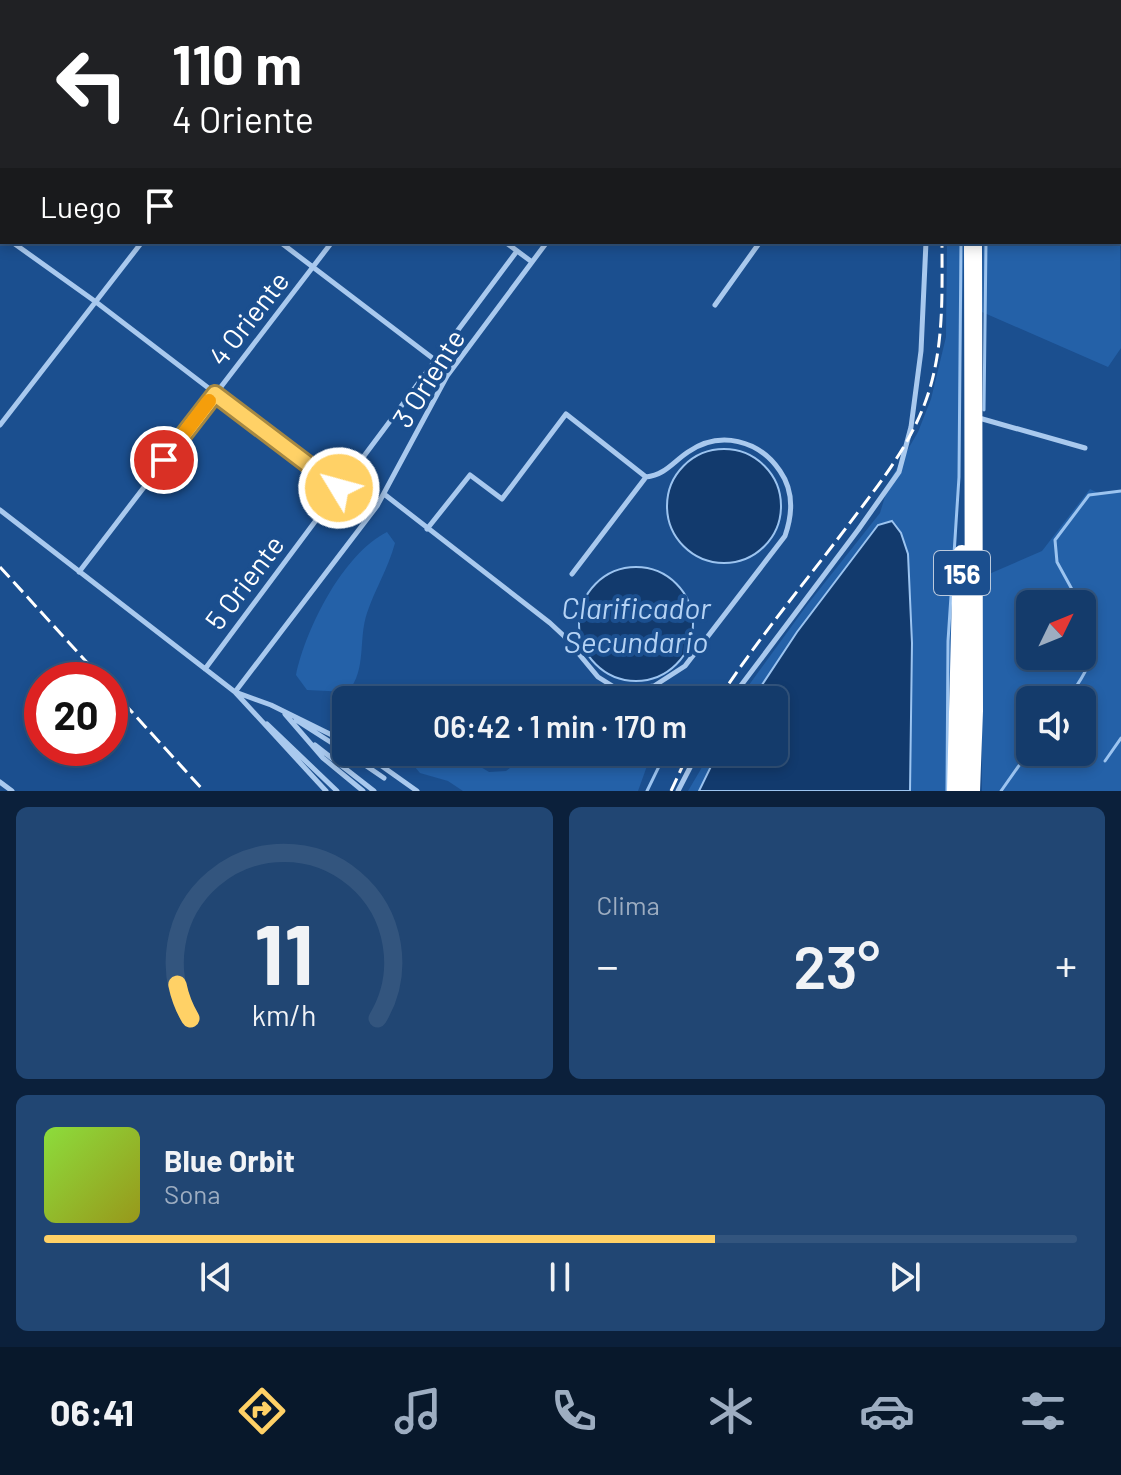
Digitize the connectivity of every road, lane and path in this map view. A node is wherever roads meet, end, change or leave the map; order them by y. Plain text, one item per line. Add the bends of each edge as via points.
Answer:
1 (15, 244) edge
2 (140, 244) edge
3 (283, 244) edge
4 (330, 244) edge
5 (508, 244) edge
6 (546, 244) edge
7 (759, 244) edge
8 (926, 244) edge
9 (973, 244) edge
10 (517, 251) junction
11 (532, 262) junction
12 (313, 267) junction
13 (96, 302) junction
14 (715, 305) dead end
15 (972, 356) junction
16 (435, 360) junction
17 (215, 394) junction
18 (975, 417) junction
19 (0, 425) edge
20 (1085, 448) dead end
21 (646, 477) junction
22 (339, 488) junction
23 (384, 494) junction
24 (0, 510) edge
25 (427, 529) junction
26 (79, 572) junction
27 (572, 574) dead end
28 (205, 669) junction
29 (741, 686) edge
30 (235, 692) junction
31 (282, 711) junction
32 (257, 715) junction
33 (332, 735) edge
34 (308, 740) junction
35 (332, 743) edge
36 (366, 766) edge
37 (382, 766) edge
38 (691, 766) edge
39 (384, 778) dead end
40 (0, 782) edge
41 (12, 791) edge
42 (326, 791) edge
43 (337, 791) edge
44 (363, 791) edge
45 (374, 791) edge
46 (417, 791) edge
47 (678, 791) edge
48 (956, 791) edge
49 (971, 791) edge

1 - 13 lane
2 - 13 lane
3 - 12 lane
4 - 12 lane, 4 Oriente
5 - 10 lane
6 - 11 lane, 3 Oriente
7 - 14 lane
8 - 29 lane via 921,351 899,472
9 - 15 highway, 156
10 - 11 lane
10 - 16 lane, 5 Oriente
11 - 23 lane, 3 Oriente via 447,376
12 - 16 lane
12 - 17 lane, 4 Oriente
13 - 17 lane
13 - 19 lane
15 - 18 highway, 156
15 - 48 highway, 156
16 - 22 lane, 5 Oriente
17 - 22 lane
17 - 26 lane, 4 Oriente
18 - 20 lane
18 - 49 highway, 156
21 - 25 lane via 566,414 502,499 470,475
21 - 25 lane via 665,471 703,443 733,440 756,447 775,462 788,481 792,501 785,536 685,666 654,686 614,687 598,677 550,623
21 - 27 lane
22 - 28 lane, 5 Oriente
23 - 25 lane
23 - 30 lane, 3 Oriente
24 - 26 lane
26 - 28 lane
28 - 30 lane
30 - 31 lane
30 - 32 lane
31 - 33 lane
31 - 34 lane
31 - 35 lane
32 - 42 lane
32 - 43 lane
34 - 44 lane
34 - 45 lane
36 - 39 lane
37 - 46 lane
38 - 47 lane
40 - 41 lane

